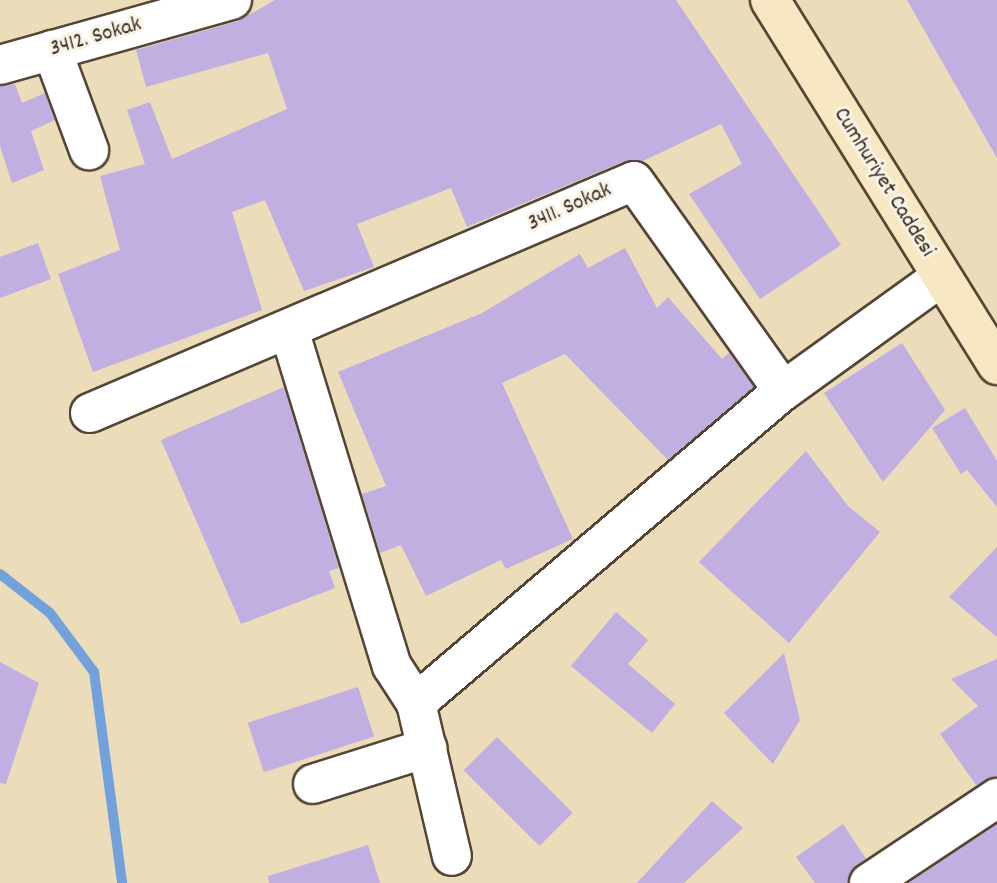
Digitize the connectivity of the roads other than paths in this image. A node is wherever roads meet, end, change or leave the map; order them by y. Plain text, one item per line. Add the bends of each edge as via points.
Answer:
1 (232, 0) edge
2 (770, 0) edge
3 (52, 50) junction
4 (0, 65) edge
5 (89, 150) dead end
6 (941, 277) junction
7 (290, 333) junction
8 (997, 365) edge
9 (783, 391) junction
10 (90, 413) dead end
11 (416, 703) junction
12 (427, 748) junction
13 (313, 784) dead end
14 (997, 798) edge
15 (452, 856) dead end
16 (869, 883) edge

1 - 3 street, 3412. Sokak
2 - 6 main road, Cumhuriyet Caddesi
3 - 4 street, 3412. Sokak
3 - 5 street
6 - 8 main road, Cumhuriyet Caddesi
6 - 9 street
7 - 9 street, 3411. Sokak via 635,181
7 - 10 street, 3411. Sokak
7 - 11 street via 392,666
9 - 11 street
11 - 12 street
12 - 13 street
12 - 15 street
14 - 16 street

